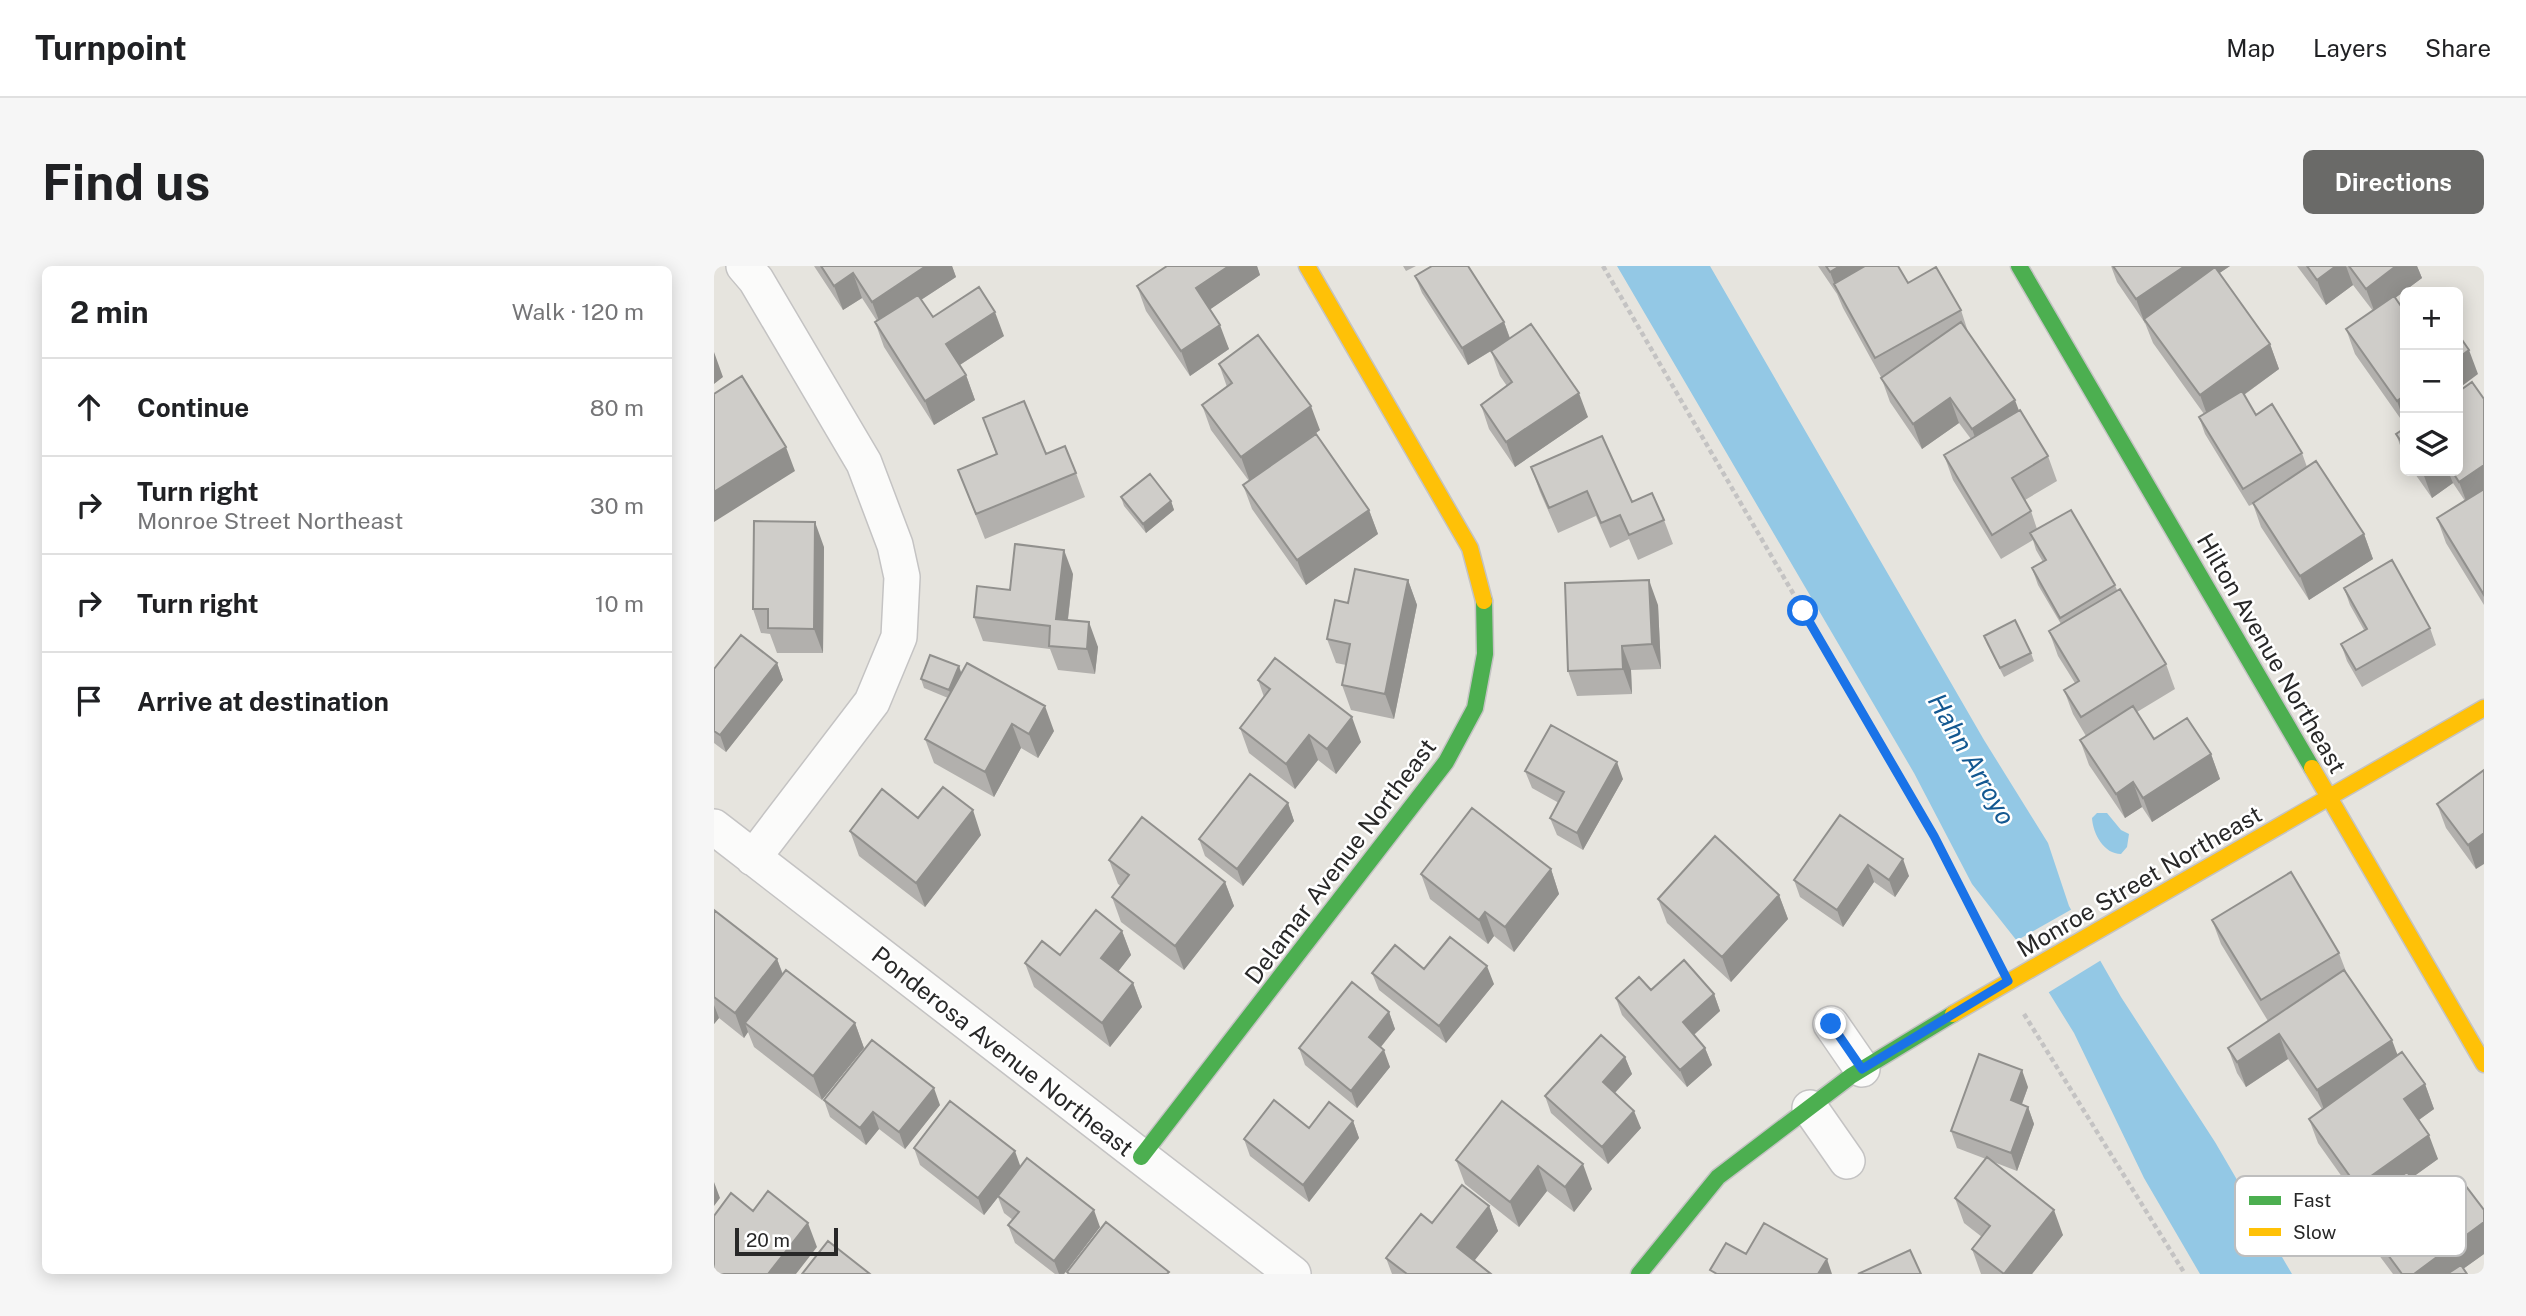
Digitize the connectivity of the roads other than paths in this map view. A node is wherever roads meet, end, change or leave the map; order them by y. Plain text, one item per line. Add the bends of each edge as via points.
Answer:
1 (744, 266) edge
2 (1307, 266) edge
3 (2020, 266) edge
4 (2484, 708) edge
5 (2330, 798) junction
6 (714, 827) edge
7 (753, 858) junction
8 (1831, 1024) dead end
9 (2484, 1064) edge
10 (1862, 1069) junction
11 (1810, 1108) junction
12 (1141, 1157) junction
13 (1847, 1161) dead end
14 (1293, 1274) edge
15 (1639, 1274) edge

1 - 7 street via 864,463 902,577 899,637 872,702
2 - 12 street, Delamar Avenue Northeast via 1470,548 1484,593 1485,654 1475,708 1446,762
3 - 5 street, Hilton Avenue Northeast
4 - 5 street, Monroe Street Northeast
5 - 9 street, Hilton Avenue Northeast
5 - 10 street, Monroe Street Northeast
6 - 7 street, Ponderosa Avenue Northeast
7 - 12 street, Ponderosa Avenue Northeast
8 - 10 street
10 - 11 street, Monroe Street Northeast
11 - 13 street
11 - 15 street, Monroe Street Northeast via 1718,1177
12 - 14 street, Ponderosa Avenue Northeast

